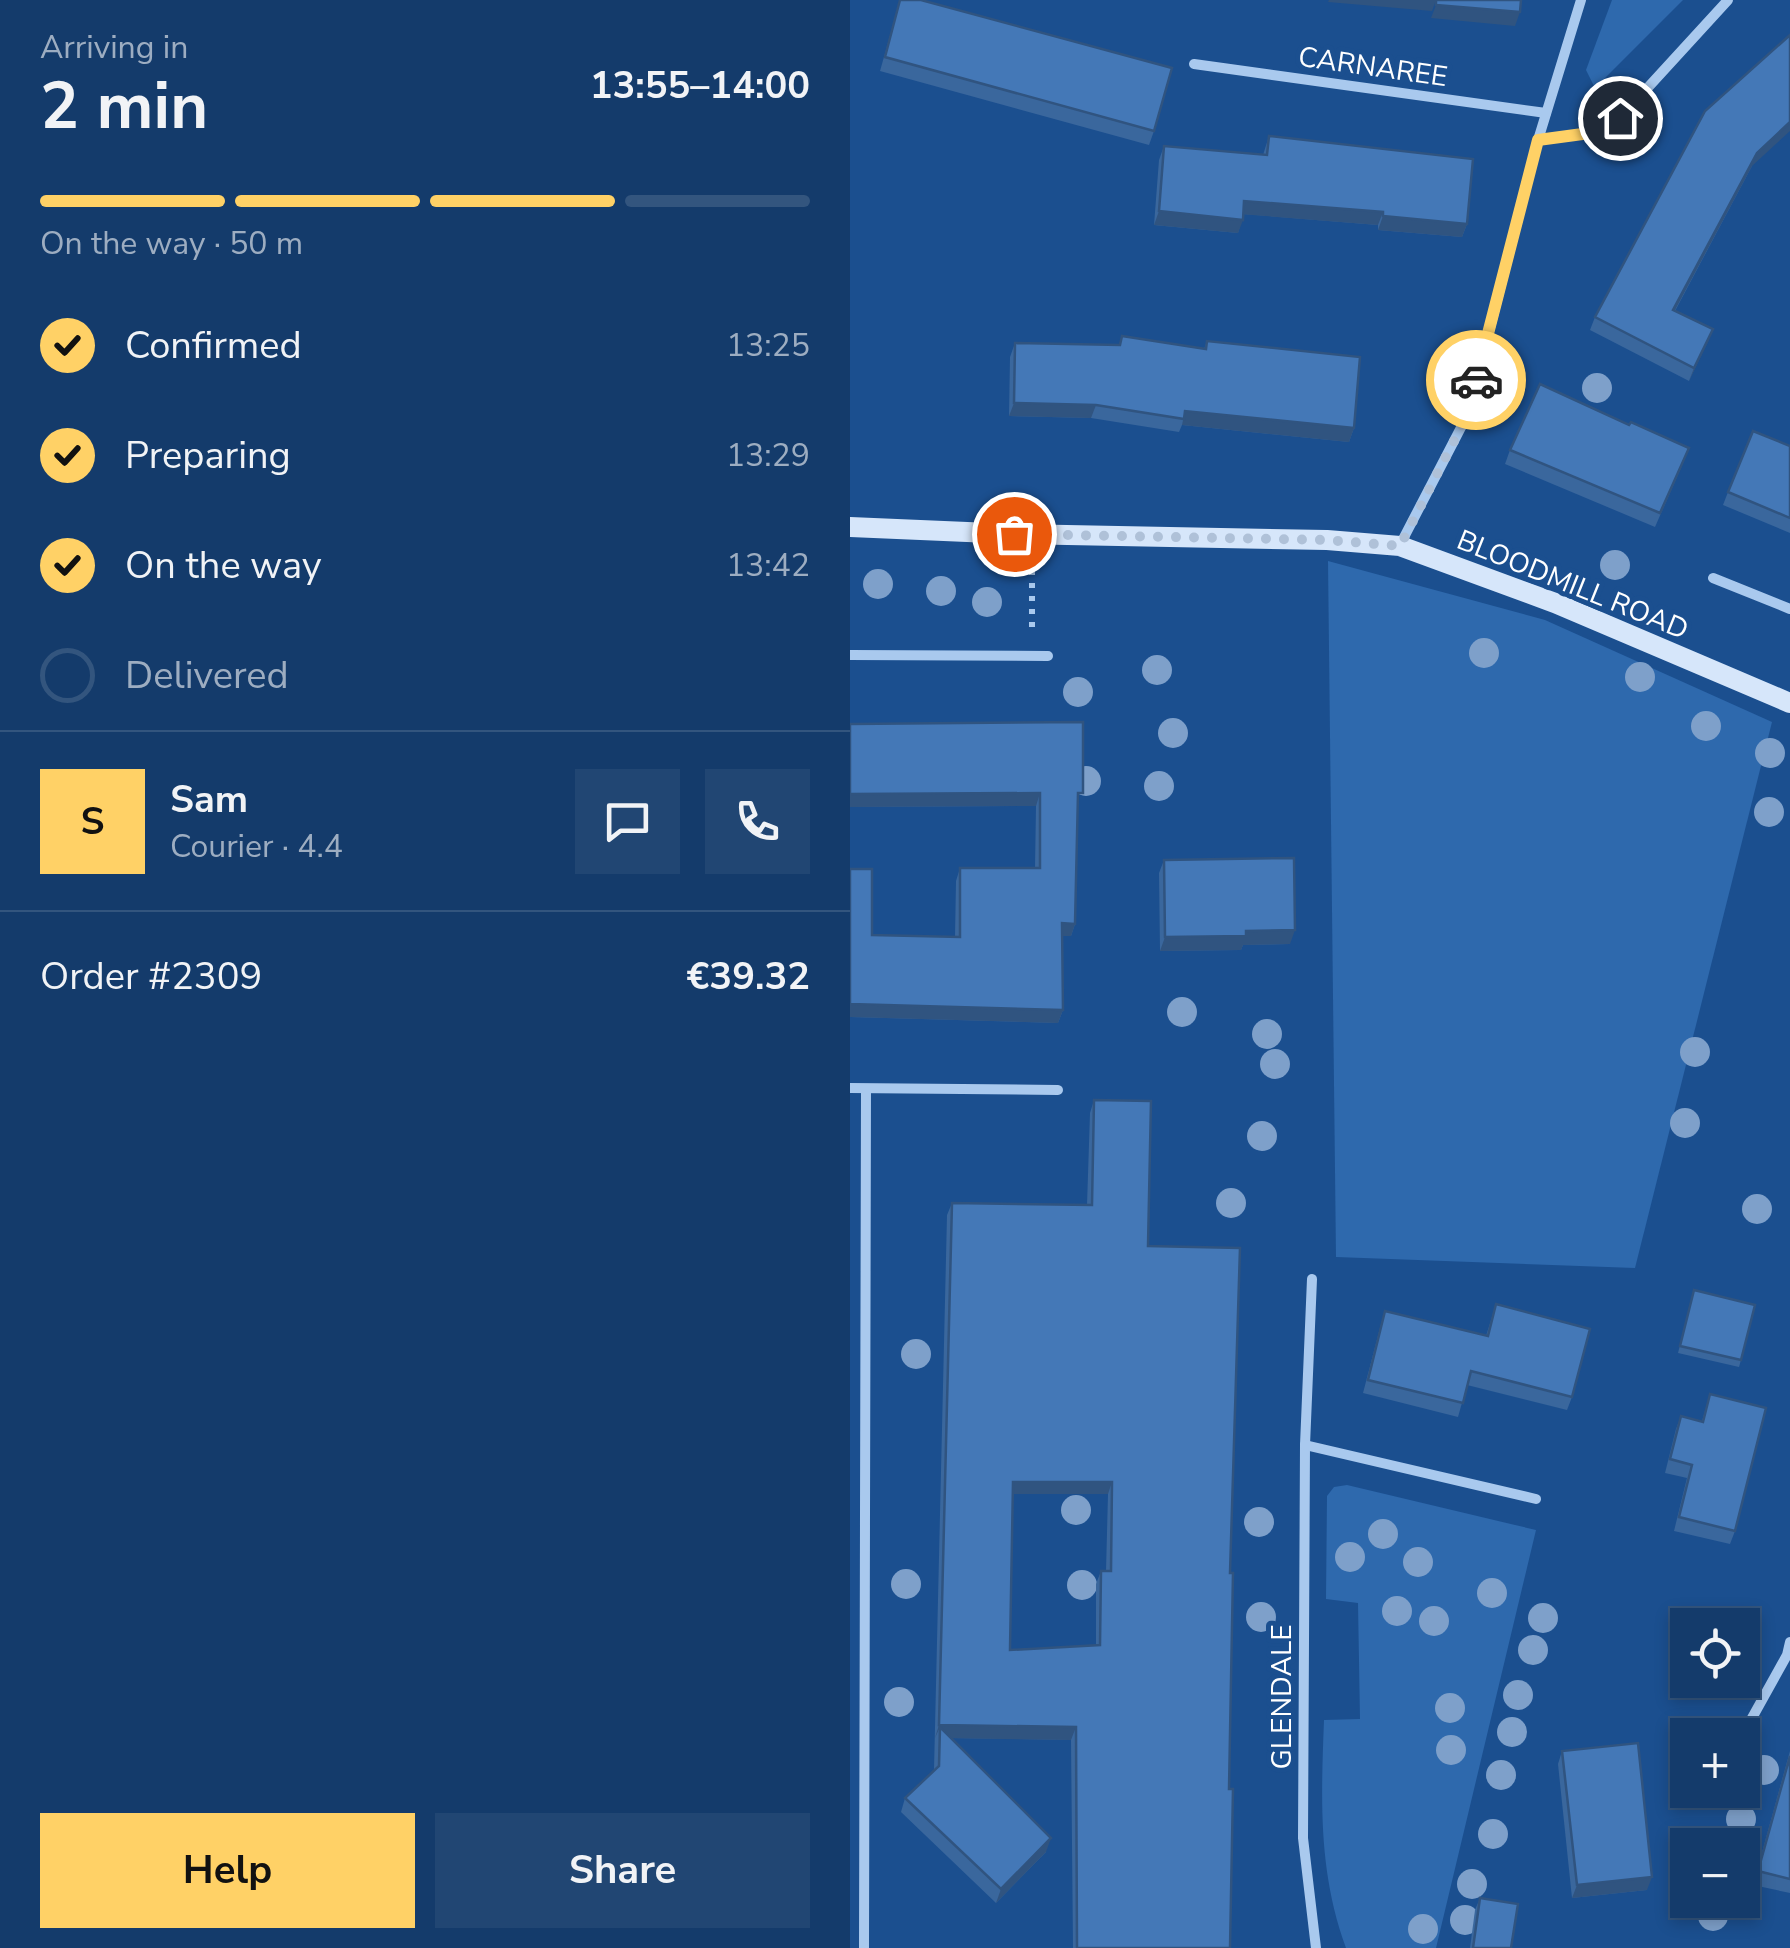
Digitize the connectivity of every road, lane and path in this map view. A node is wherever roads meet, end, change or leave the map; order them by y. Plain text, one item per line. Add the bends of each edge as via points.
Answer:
1 (1581, 0) edge
2 (1728, 0) edge
3 (1194, 64) dead end
4 (1546, 113) junction
5 (1538, 140) junction
6 (850, 527) edge
7 (1400, 546) junction
8 (1032, 570) dead end
9 (1713, 578) dead end
10 (1790, 609) edge
11 (850, 655) edge
12 (1032, 656) junction
13 (1048, 656) dead end
14 (1790, 703) edge
15 (850, 1088) edge
16 (866, 1089) junction
17 (1058, 1090) dead end
18 (1312, 1279) dead end
19 (1305, 1446) junction
20 (1536, 1499) dead end
21 (1790, 1642) edge
22 (1752, 1718) edge
23 (864, 1948) edge
24 (1316, 1948) edge

1 - 4 street
2 - 5 street via 1620,118 1590,133
3 - 4 street, CARNAREE
4 - 5 street
5 - 7 street via 1468,414
6 - 7 street, BLOODMILL ROAD
7 - 14 street, BLOODMILL ROAD via 1555,603
8 - 12 path
9 - 10 street
11 - 12 street
12 - 13 street
15 - 16 street
16 - 17 street
16 - 23 street
18 - 19 street, GLENDALE
19 - 20 street
19 - 24 street, GLENDALE via 1302,1838
21 - 22 street

